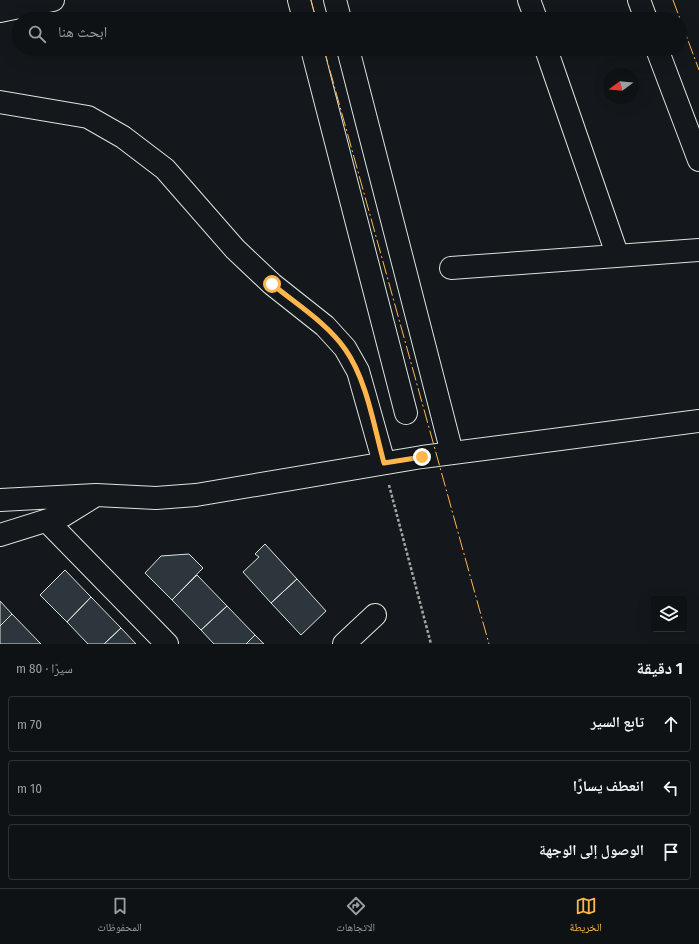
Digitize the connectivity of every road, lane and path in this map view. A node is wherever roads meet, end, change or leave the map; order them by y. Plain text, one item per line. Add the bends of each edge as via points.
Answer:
1 (53, 0) edge
2 (299, 0) edge
3 (335, 0) edge
4 (529, 0) edge
5 (639, 0) edge
6 (0, 11) edge
7 (302, 12) edge
8 (338, 12) edge
9 (533, 12) edge
10 (643, 12) edge
11 (314, 56) edge
12 (548, 56) edge
13 (660, 56) edge
14 (351, 58) edge
15 (320, 76) junction
16 (0, 102) edge
17 (699, 160) edge
18 (699, 250) edge
19 (617, 254) junction
20 (451, 268) dead end
21 (406, 413) dead end
22 (699, 421) edge
23 (452, 453) junction
24 (384, 463) junction
25 (96, 495) junction
26 (0, 500) edge
27 (47, 521) junction
28 (0, 535) edge
29 (375, 616) dead end
30 (167, 644) edge
31 (344, 644) edge
32 (431, 644) edge

1 - 6 street
2 - 7 street
3 - 8 street
4 - 9 street
5 - 10 street
11 - 15 street
12 - 19 street
13 - 17 street
14 - 15 street
14 - 23 street
15 - 21 street
16 - 24 street via 88,117 123,137 165,169 241,254 272,284 325,326 344,348 358,371
18 - 19 street
19 - 20 street
22 - 23 street
23 - 24 street
24 - 25 street via 196,495 156,498
24 - 32 path
25 - 26 street
25 - 27 street
27 - 28 street
27 - 30 street
29 - 31 street

